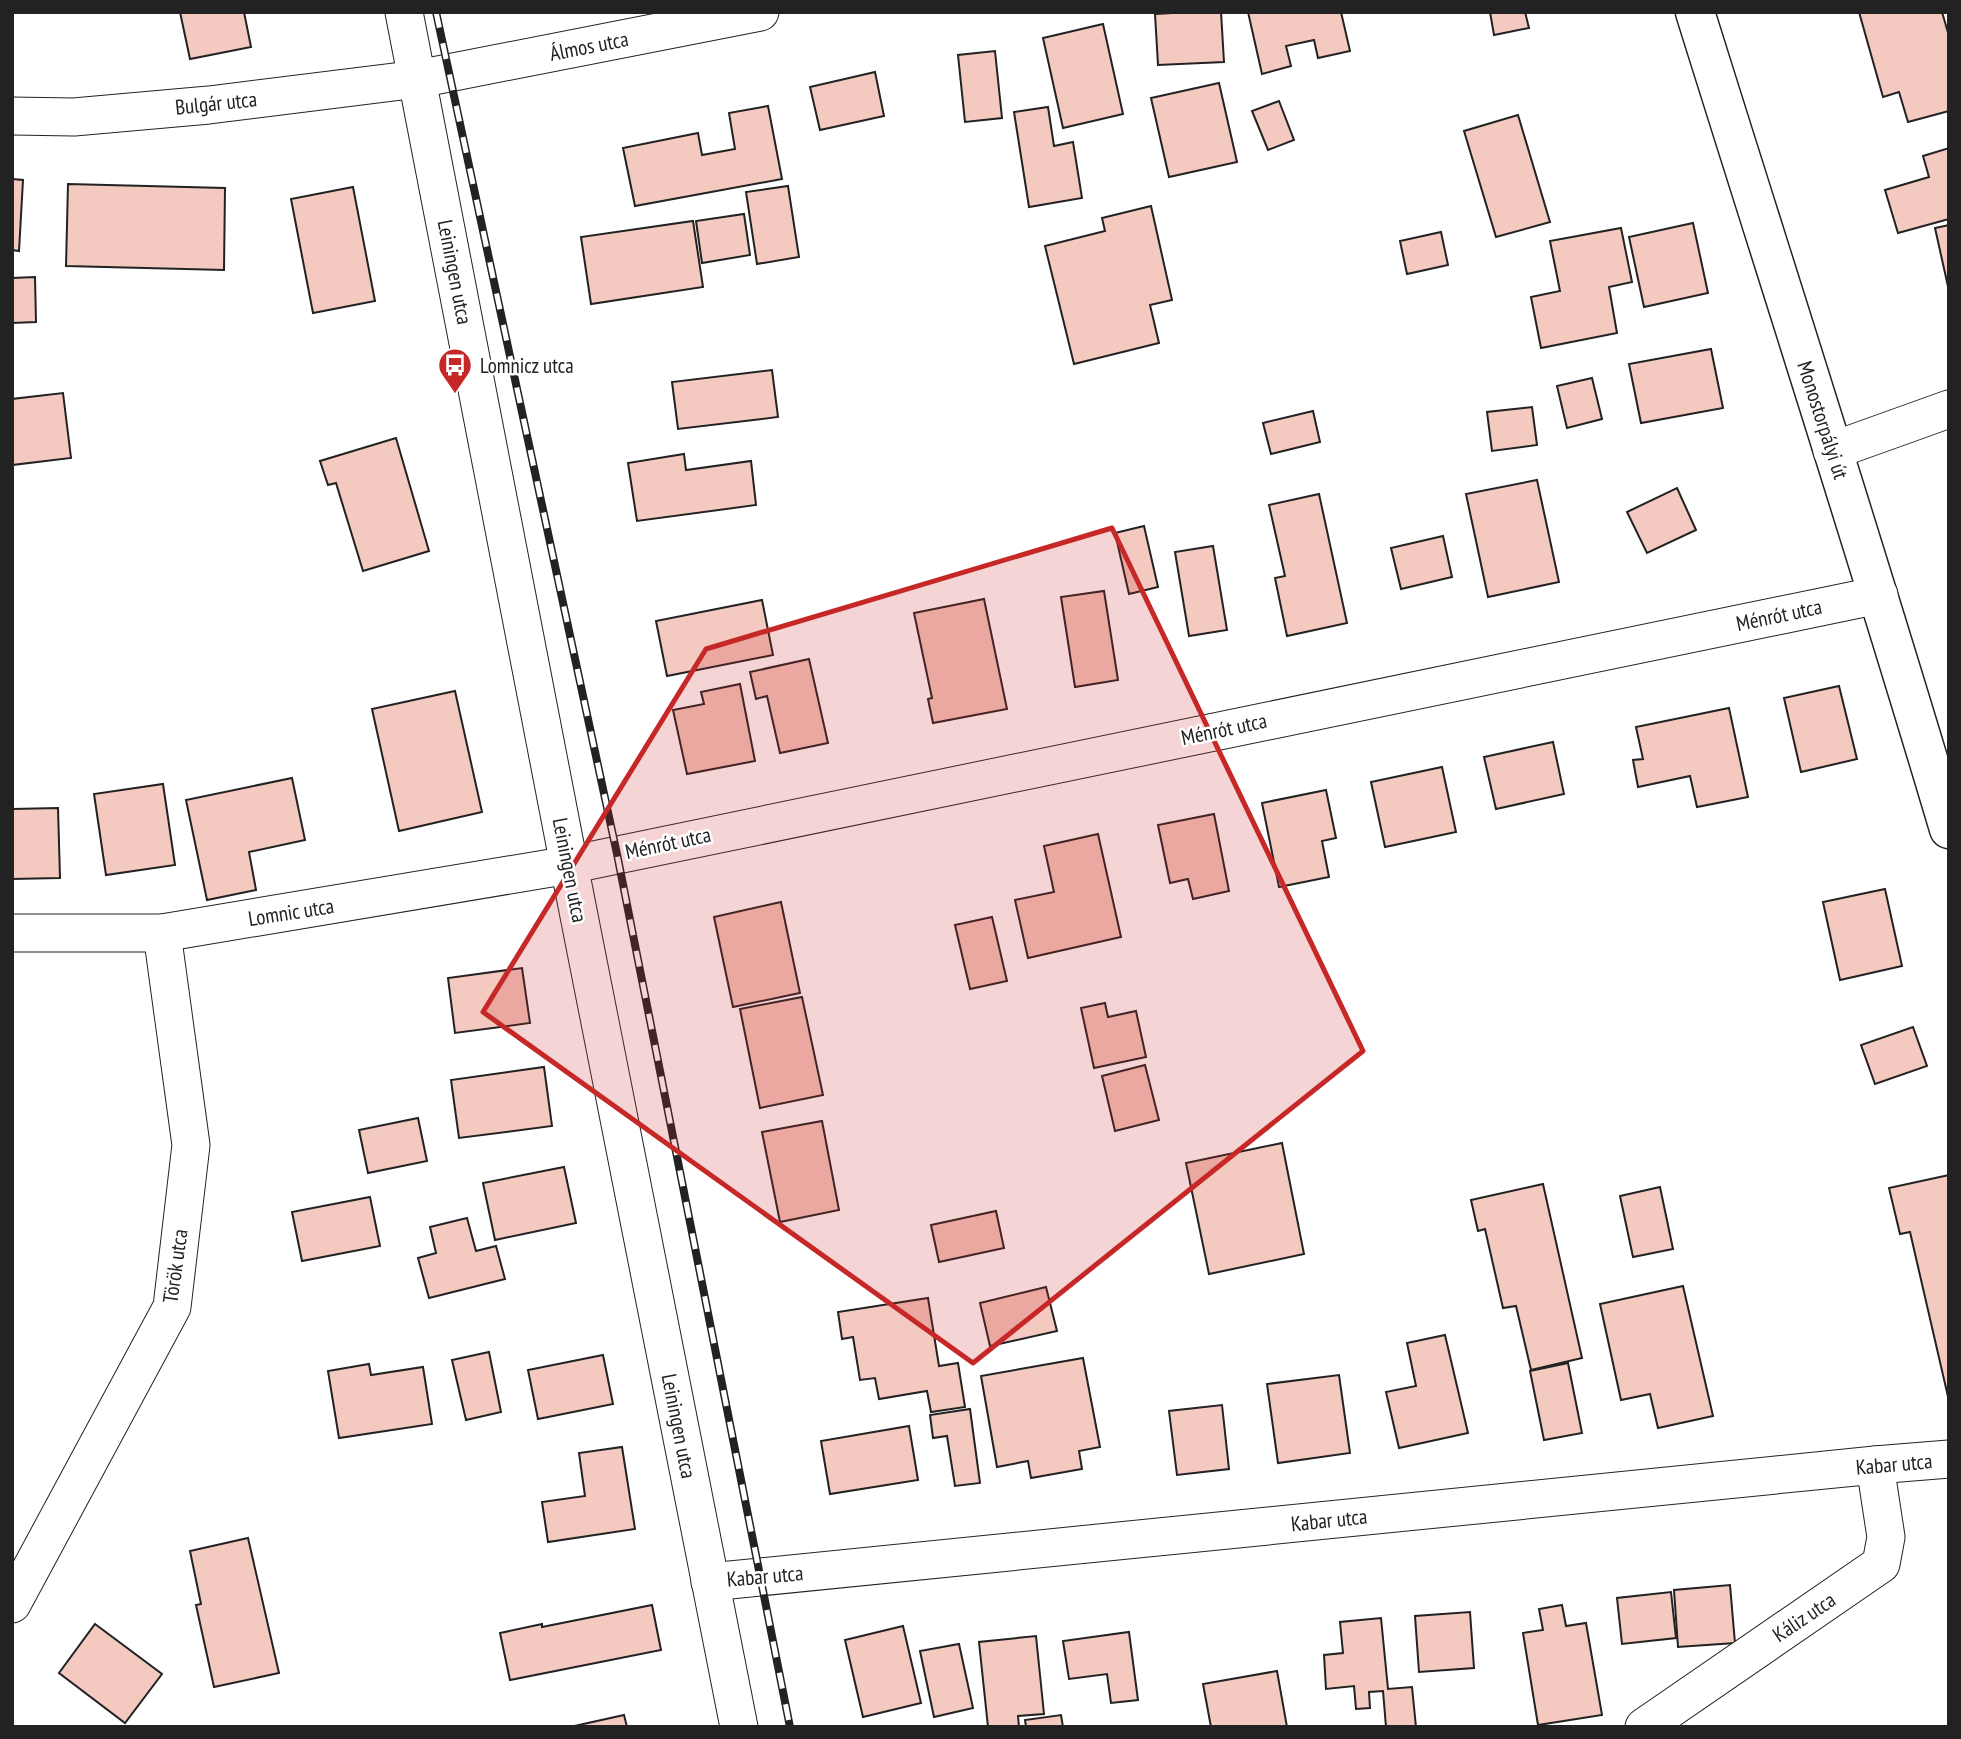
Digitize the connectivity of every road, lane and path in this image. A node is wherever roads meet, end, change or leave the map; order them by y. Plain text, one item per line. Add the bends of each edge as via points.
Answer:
1 (404, 12) edge
2 (760, 12) edge
3 (1695, 12) edge
4 (418, 79) junction
5 (12, 116) edge
6 (1949, 409) edge
7 (1832, 451) junction
8 (1880, 595) junction
9 (1949, 829) edge
10 (569, 865) junction
11 (12, 933) edge
12 (162, 933) junction
13 (1949, 1460) edge
14 (1875, 1465) junction
15 (710, 1581) junction
16 (12, 1604) edge
17 (739, 1727) edge
18 (1644, 1727) edge

1 - 4 street, Leiningen utca
2 - 4 street, Álmos utca
3 - 7 street, Monostorpályi út
4 - 5 street, Bulgár utca via 209,105 74,117
4 - 10 street, Leiningen utca
6 - 7 street
7 - 8 street, Monostorpályi út
8 - 9 street, Monostorpályi út
8 - 10 street, Ménrót utca
10 - 12 street, Lomnic utca
10 - 15 street, Leiningen utca
11 - 12 street, Lomnic utca
12 - 16 street, Török utca via 191,1145 172,1307
13 - 14 street, Kabar utca
14 - 15 street, Kabar utca
14 - 18 street, Káliz utca via 1886,1537 1881,1564
15 - 17 street, Leiningen utca

